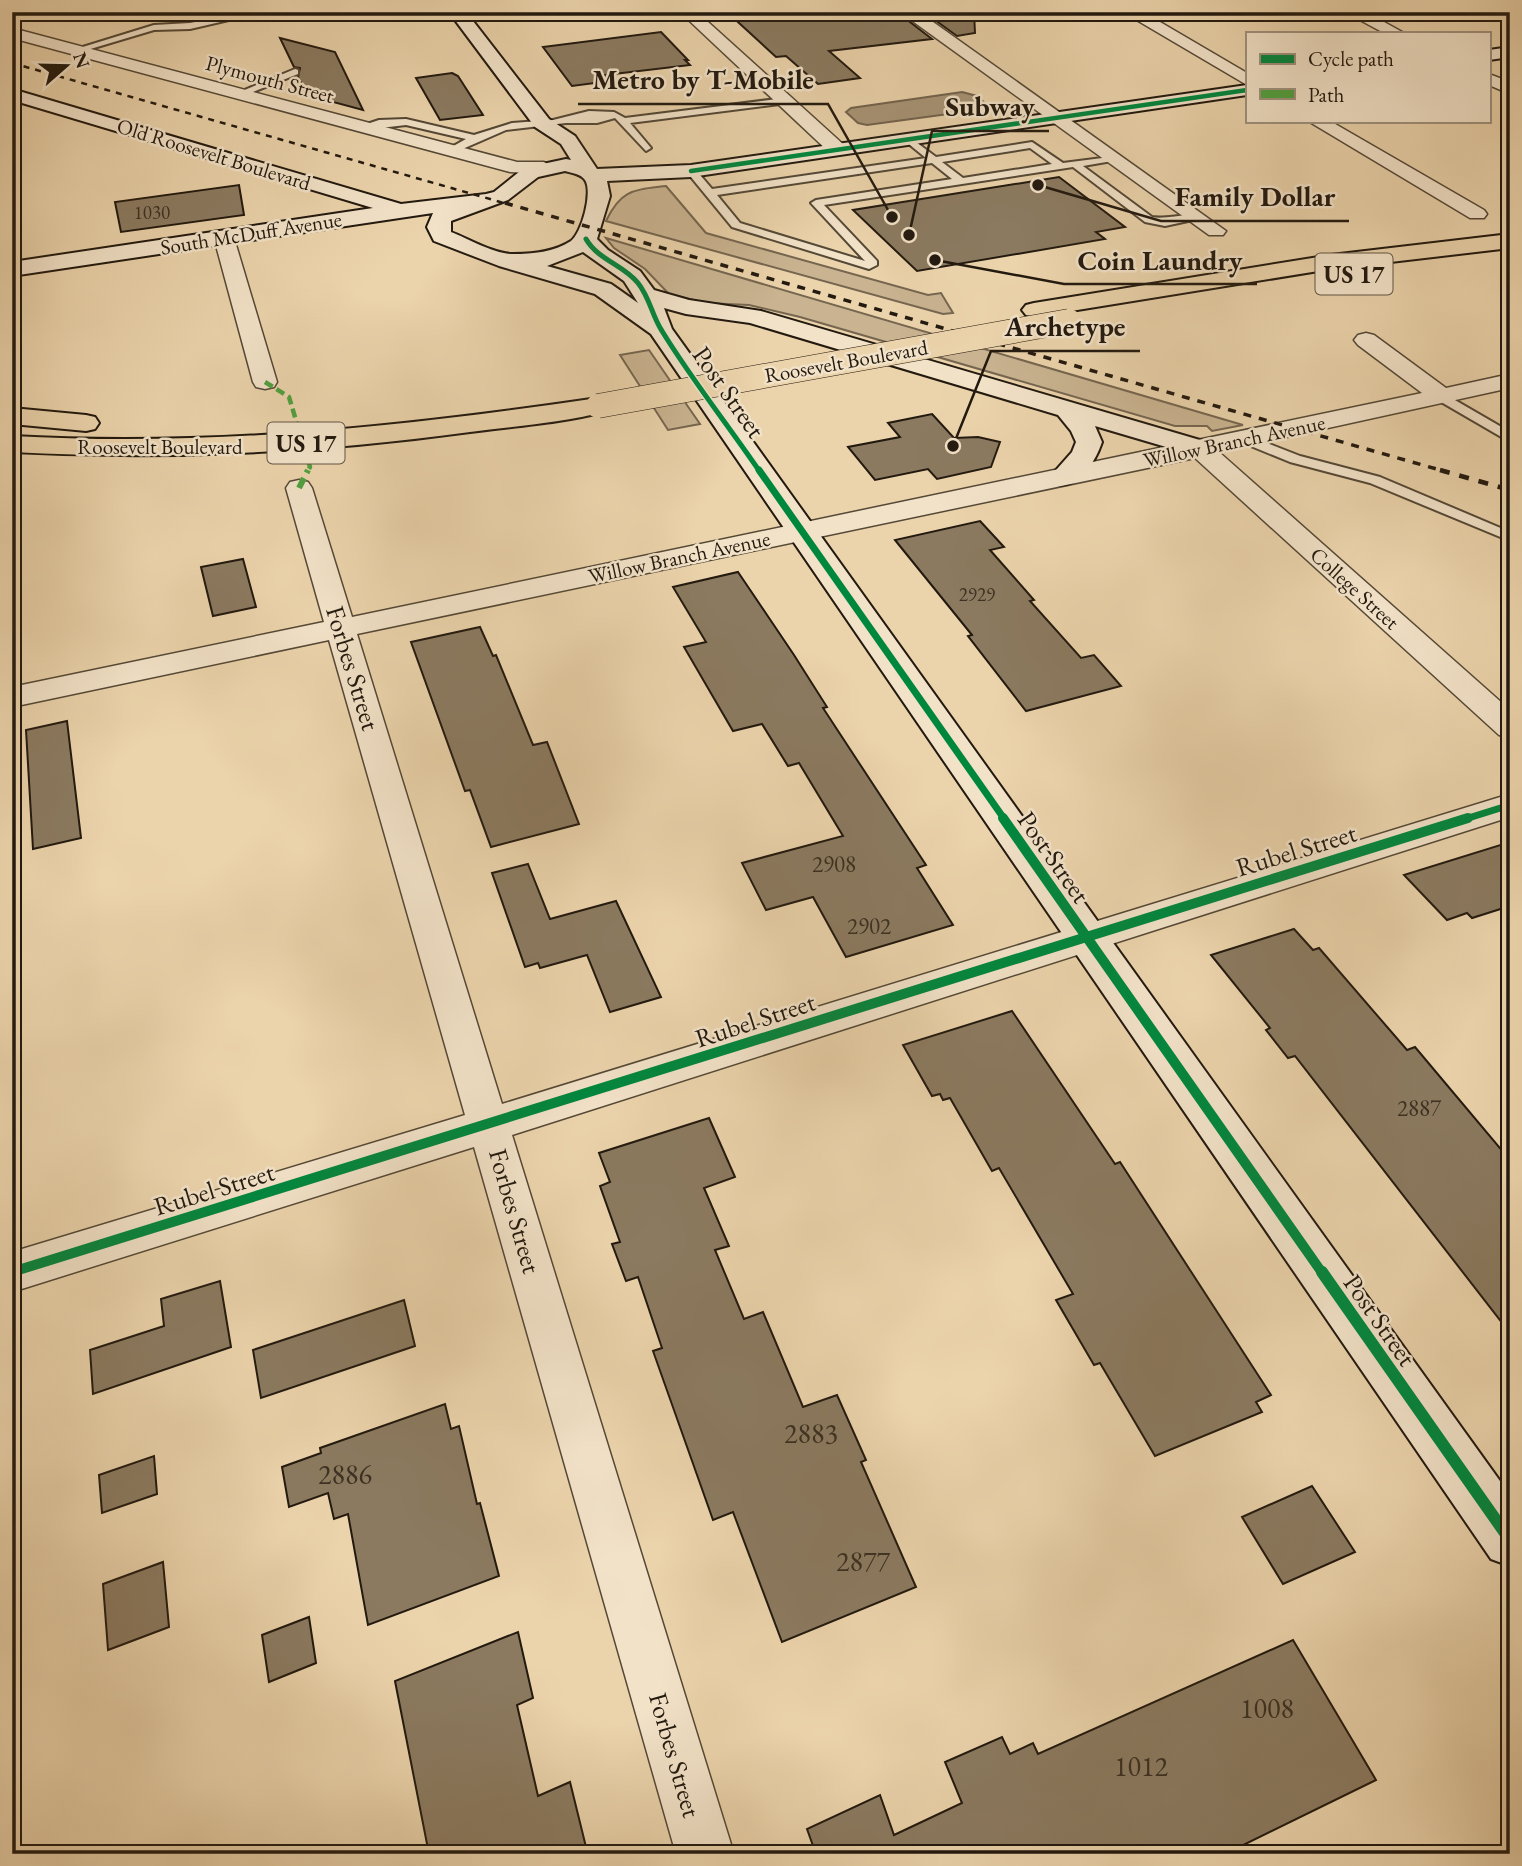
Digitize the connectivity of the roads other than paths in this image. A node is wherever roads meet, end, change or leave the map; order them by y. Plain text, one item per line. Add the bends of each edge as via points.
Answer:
1 (259, 12) edge
2 (457, 12) edge
3 (688, 12) edge
4 (908, 12) edge
5 (1131, 12) edge
6 (1353, 12) edge
7 (1394, 32) edge
8 (12, 33) edge
9 (76, 50) junction
10 (1510, 52) edge
11 (1490, 55) edge
12 (295, 72) dead end
13 (1246, 79) edge
14 (1490, 79) edge
15 (1510, 89) edge
16 (1246, 90) edge
17 (12, 94) edge
18 (240, 94) junction
19 (785, 101) junction
20 (1057, 117) junction
21 (625, 121) junction
22 (1319, 122) edge
23 (542, 123) junction
24 (363, 127) junction
25 (474, 138) junction
26 (908, 139) junction
27 (646, 148) dead end
28 (837, 149) junction
29 (452, 151) junction
30 (1114, 158) junction
31 (934, 160) junction
32 (1075, 164) junction
33 (1060, 166) junction
34 (546, 168) junction
35 (691, 171) junction
36 (279, 173) junction
37 (518, 174) junction
38 (590, 174) junction
39 (961, 181) junction
40 (709, 194) junction
41 (600, 196) junction
42 (489, 200) junction
43 (416, 208) junction
44 (1477, 214) dead end
45 (1197, 218) junction
46 (327, 223) junction
47 (1216, 231) dead end
48 (224, 238) junction
49 (586, 239) junction
50 (1510, 241) edge
51 (460, 244) junction
52 (1510, 256) edge
53 (506, 261) junction
54 (12, 270) edge
55 (647, 295) junction
56 (769, 321) junction
57 (660, 329) junction
58 (1366, 340) dead end
59 (682, 361) junction
60 (1510, 381) edge
61 (265, 382) dead end
62 (1441, 396) junction
63 (592, 398) junction
64 (1066, 408) junction
65 (12, 416) edge
66 (138, 424) dead end
67 (164, 424) dead end
68 (1510, 438) edge
69 (1245, 439) junction
70 (12, 444) edge
71 (1200, 450) junction
72 (1063, 478) junction
73 (299, 488) dead end
74 (802, 531) junction
75 (1510, 537) edge
76 (341, 628) junction
77 (12, 697) edge
78 (1510, 727) edge
79 (1510, 805) edge
80 (1084, 937) junction
81 (490, 1127) junction
82 (12, 1272) edge
83 (1510, 1540) edge
84 (705, 1854) edge

1 - 9 lane via 190,26 168,24
2 - 23 main road
3 - 19 street
4 - 20 street
5 - 13 street
6 - 7 street
8 - 9 street, Plymouth Street
9 - 18 street, Plymouth Street
10 - 11 main road
12 - 18 lane
14 - 15 street
16 - 20 main road
17 - 36 main road, Old Roosevelt Boulevard
18 - 24 street, Plymouth Street
19 - 21 lane
19 - 28 street
20 - 26 main road
20 - 30 street
21 - 23 lane via 614,115
21 - 27 lane
22 - 44 street
23 - 25 lane
23 - 34 main road via 553,148
23 - 38 main road via 568,140
24 - 25 lane via 402,120
24 - 29 street, Plymouth Street
25 - 29 lane
26 - 28 main road
26 - 31 lane
28 - 35 main road
29 - 37 street, Plymouth Street
30 - 32 lane
30 - 45 street
31 - 33 lane via 1032,145
31 - 39 lane
31 - 40 lane
32 - 33 lane
32 - 45 lane via 1149,220 1165,223
33 - 39 lane
34 - 37 main road
34 - 38 main road via 572,166
35 - 38 main road
35 - 40 lane
35 - 41 main road via 618,187
36 - 43 main road, Old Roosevelt Boulevard via 383,205
36 - 46 main road via 290,183 302,216
37 - 42 main road via 501,196
38 - 41 main road
39 - 40 lane via 816,203 873,263 869,266 736,225
41 - 49 main road
42 - 43 main road, South McDuff Avenue
42 - 51 main road via 452,212 438,222 442,236
43 - 46 main road, South McDuff Avenue
45 - 47 street
46 - 48 main road, South McDuff Avenue
46 - 51 main road, Old Roosevelt Boulevard via 359,222
48 - 54 main road, South McDuff Avenue
48 - 61 street
49 - 53 main road via 555,257
49 - 55 main road, Post Street via 594,251 632,276
50 - 63 highway, Roosevelt Boulevard / US 17 via 1258,272 1034,310
51 - 53 main road, Old Roosevelt Boulevard
52 - 63 highway, Roosevelt Boulevard / US 17, bridge via 1310,280
53 - 57 main road, Post Street via 608,292
55 - 56 main road via 686,307 737,312
55 - 57 main road, Post Street
56 - 59 main road via 711,326 698,334
56 - 64 main road
57 - 59 main road, Post Street
58 - 62 street
59 - 74 main road, Post Street
60 - 62 street, Willow Branch Avenue
62 - 68 lane
62 - 69 street, Willow Branch Avenue
63 - 67 highway, Roosevelt Boulevard / US 17 via 386,415
63 - 70 highway, Roosevelt Boulevard / US 17 via 414,433 307,443 129,450
64 - 71 main road
64 - 72 main road via 1089,442 1084,455
65 - 66 highway, Roosevelt Boulevard
69 - 71 street, Willow Branch Avenue
69 - 75 lane via 1374,480
71 - 72 street, Willow Branch Avenue
71 - 78 street, College Street
72 - 74 street, Willow Branch Avenue
73 - 76 street, Forbes Street
74 - 76 street, Willow Branch Avenue
74 - 80 main road, Post Street
76 - 77 street, Willow Branch Avenue
76 - 81 street, Forbes Street
79 - 80 street, Rubel Street
80 - 81 street, Rubel Street
80 - 83 main road, Post Street
81 - 82 street, Rubel Street
81 - 84 street, Forbes Street

